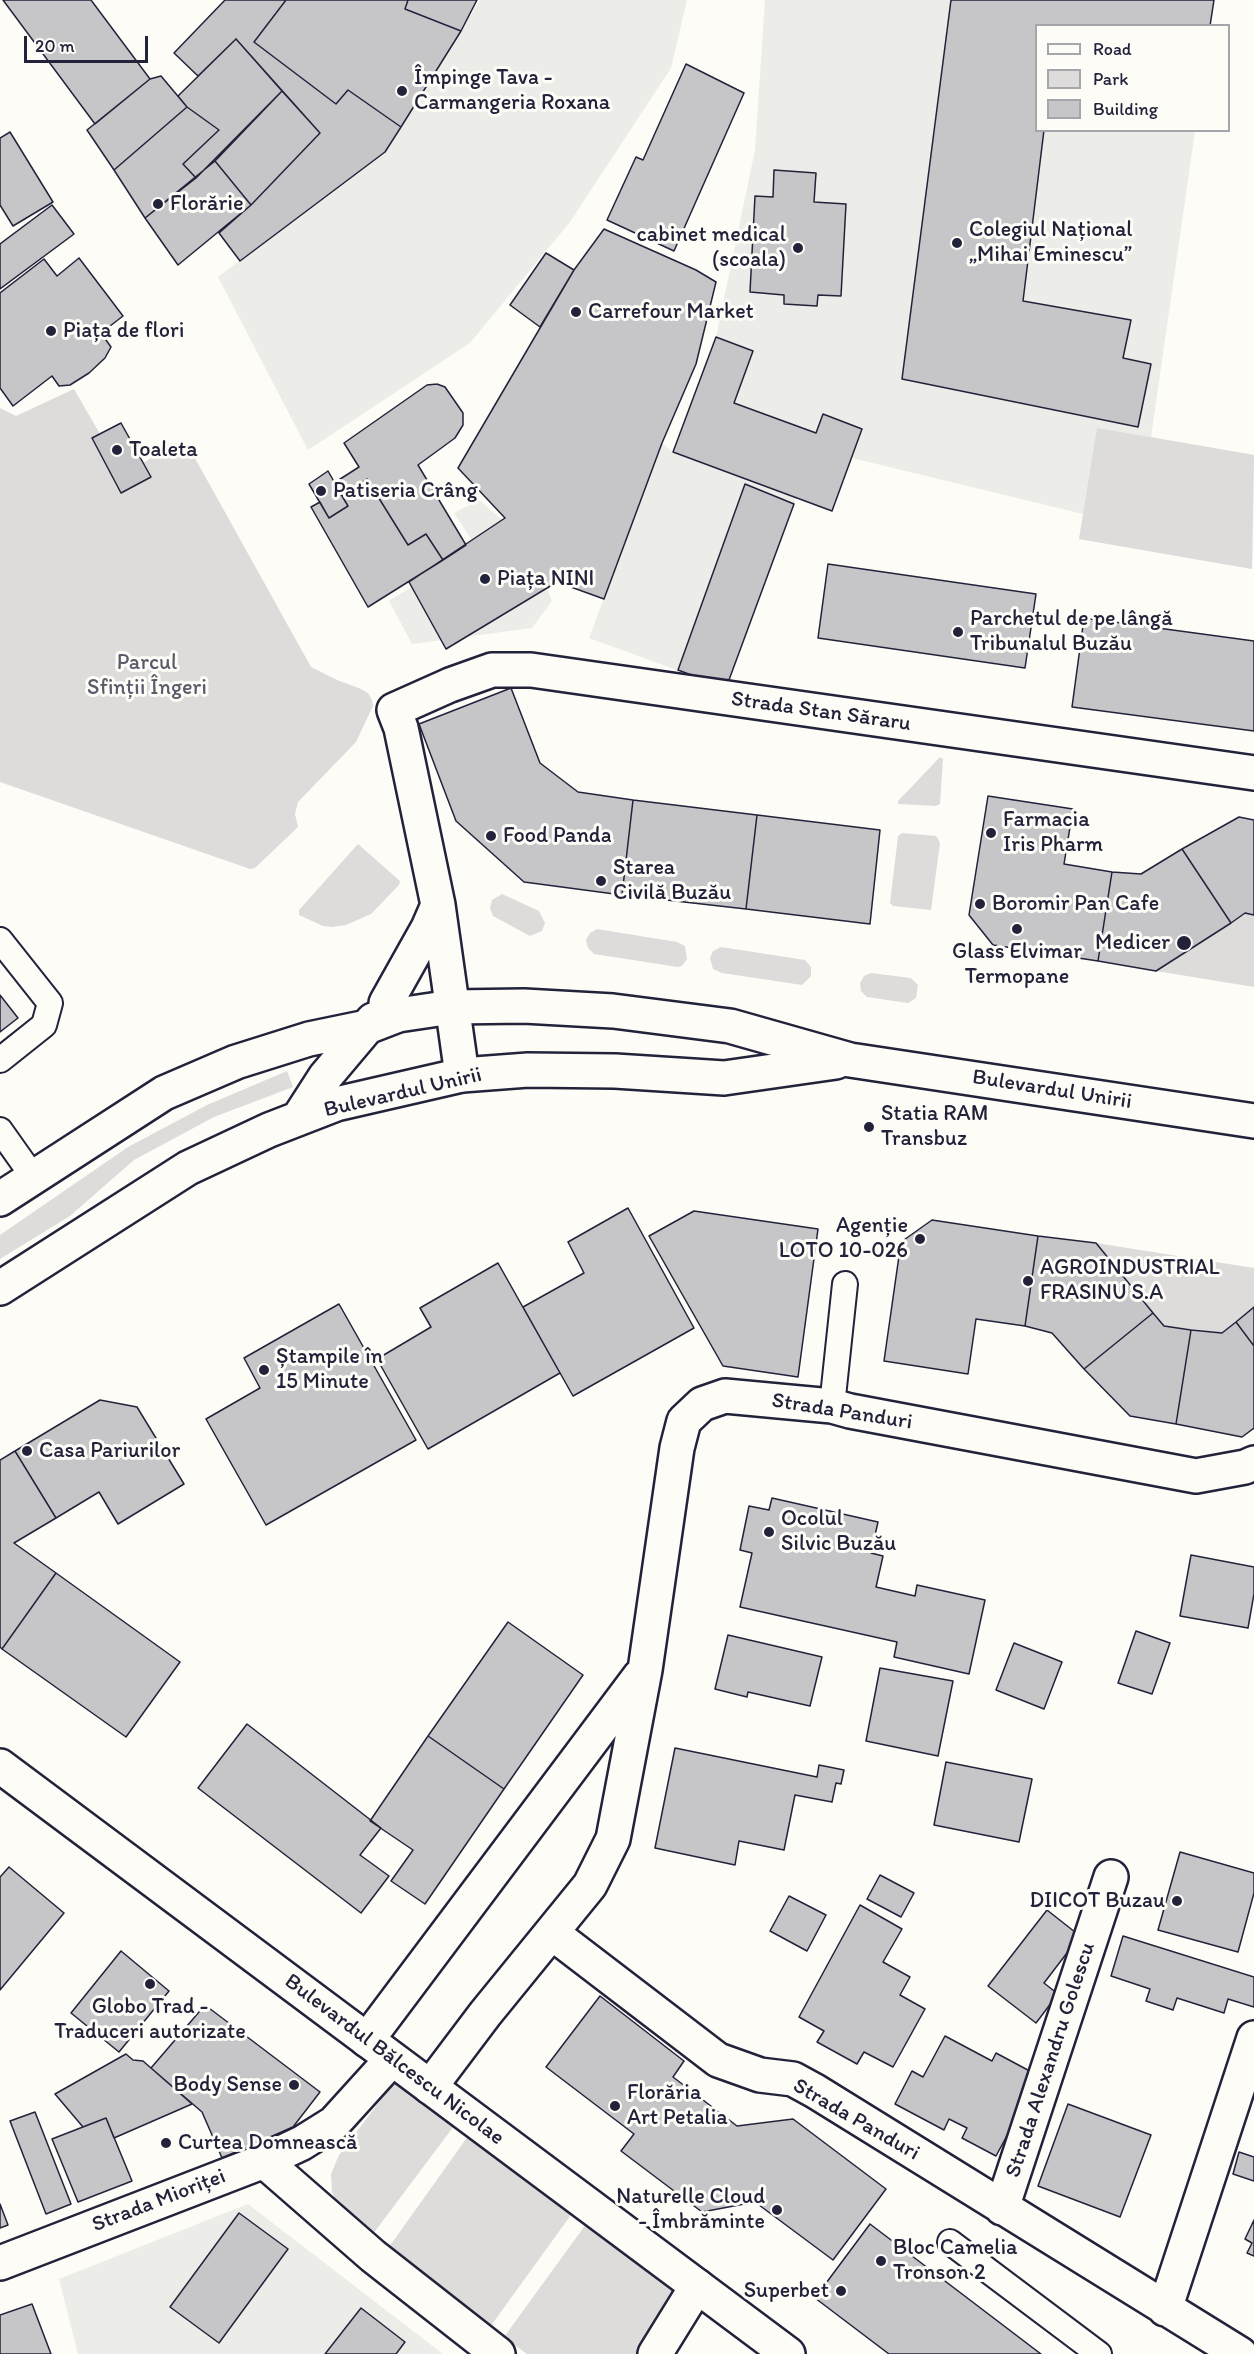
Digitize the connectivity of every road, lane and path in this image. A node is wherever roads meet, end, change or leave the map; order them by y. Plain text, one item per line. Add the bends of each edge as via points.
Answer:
1 (1254, 773) edge
2 (438, 905) junction
3 (0, 940) edge
4 (452, 1007) junction
5 (384, 1015) junction
6 (0, 1060) edge
7 (850, 1060) junction
8 (462, 1075) junction
9 (298, 1119) junction
10 (1254, 1121) edge
11 (0, 1130) edge
12 (34, 1178) junction
13 (0, 1199) edge
14 (845, 1284) dead end
15 (0, 1288) edge
16 (832, 1406) junction
17 (1254, 1463) edge
18 (645, 1670) junction
19 (0, 1766) edge
20 (1111, 1877) dead end
21 (552, 1933) junction
22 (1254, 2038) edge
23 (380, 2049) junction
24 (430, 2087) junction
25 (264, 2161) junction
26 (1002, 2208) junction
27 (950, 2242) dead end
28 (0, 2263) edge
29 (697, 2286) junction
30 (1165, 2309) junction
31 (498, 2354) edge
32 (655, 2354) edge
33 (788, 2354) edge
34 (1099, 2354) edge
35 (1240, 2354) edge

1 - 2 street, Strada Stan Săraru via 531,670 492,670 394,710
2 - 4 street
2 - 5 street
3 - 6 lane via 50,1003 44,1025
4 - 5 street, Bulevardul Unirii
4 - 7 street, Bulevardul Unirii via 602,1010 730,1026
4 - 8 street
5 - 9 street via 325,1077
5 - 12 street, Bulevardul Unirii via 236,1062 164,1093
7 - 8 street, Bulevardul Unirii via 724,1078 560,1070
7 - 10 street, Bulevardul Unirii
8 - 9 street, Bulevardul Unirii via 336,1104
9 - 15 street, Bulevardul Unirii via 188,1168
11 - 12 lane
12 - 13 street, Bulevardul Unirii
14 - 16 lane
16 - 17 street, Strada Panduri via 1196,1476
16 - 18 street, Strada Panduri via 724,1395 702,1404 684,1421 672,1476
18 - 21 street, Strada Panduri via 613,1839 590,1885
18 - 23 street, Strada Panduri
19 - 23 street, Bulevardul Bălcescu Nicolae
20 - 26 street, Strada Alexandru Golescu
21 - 24 street, Strada Panduri
21 - 26 street, Strada Panduri via 718,2061 760,2075 793,2079
22 - 30 street
23 - 24 street, Bulevardul Bălcescu Nicolae
23 - 25 street, Strada Mioriței via 334,2123
24 - 29 street, Bulevardul Bălcescu Nicolae
25 - 28 street, Strada Mioriței
25 - 31 street via 373,2256
26 - 30 street, Strada Panduri
27 - 34 lane
29 - 32 street
29 - 33 street, Bulevardul Bălcescu Nicolae
30 - 35 street, Strada Panduri

